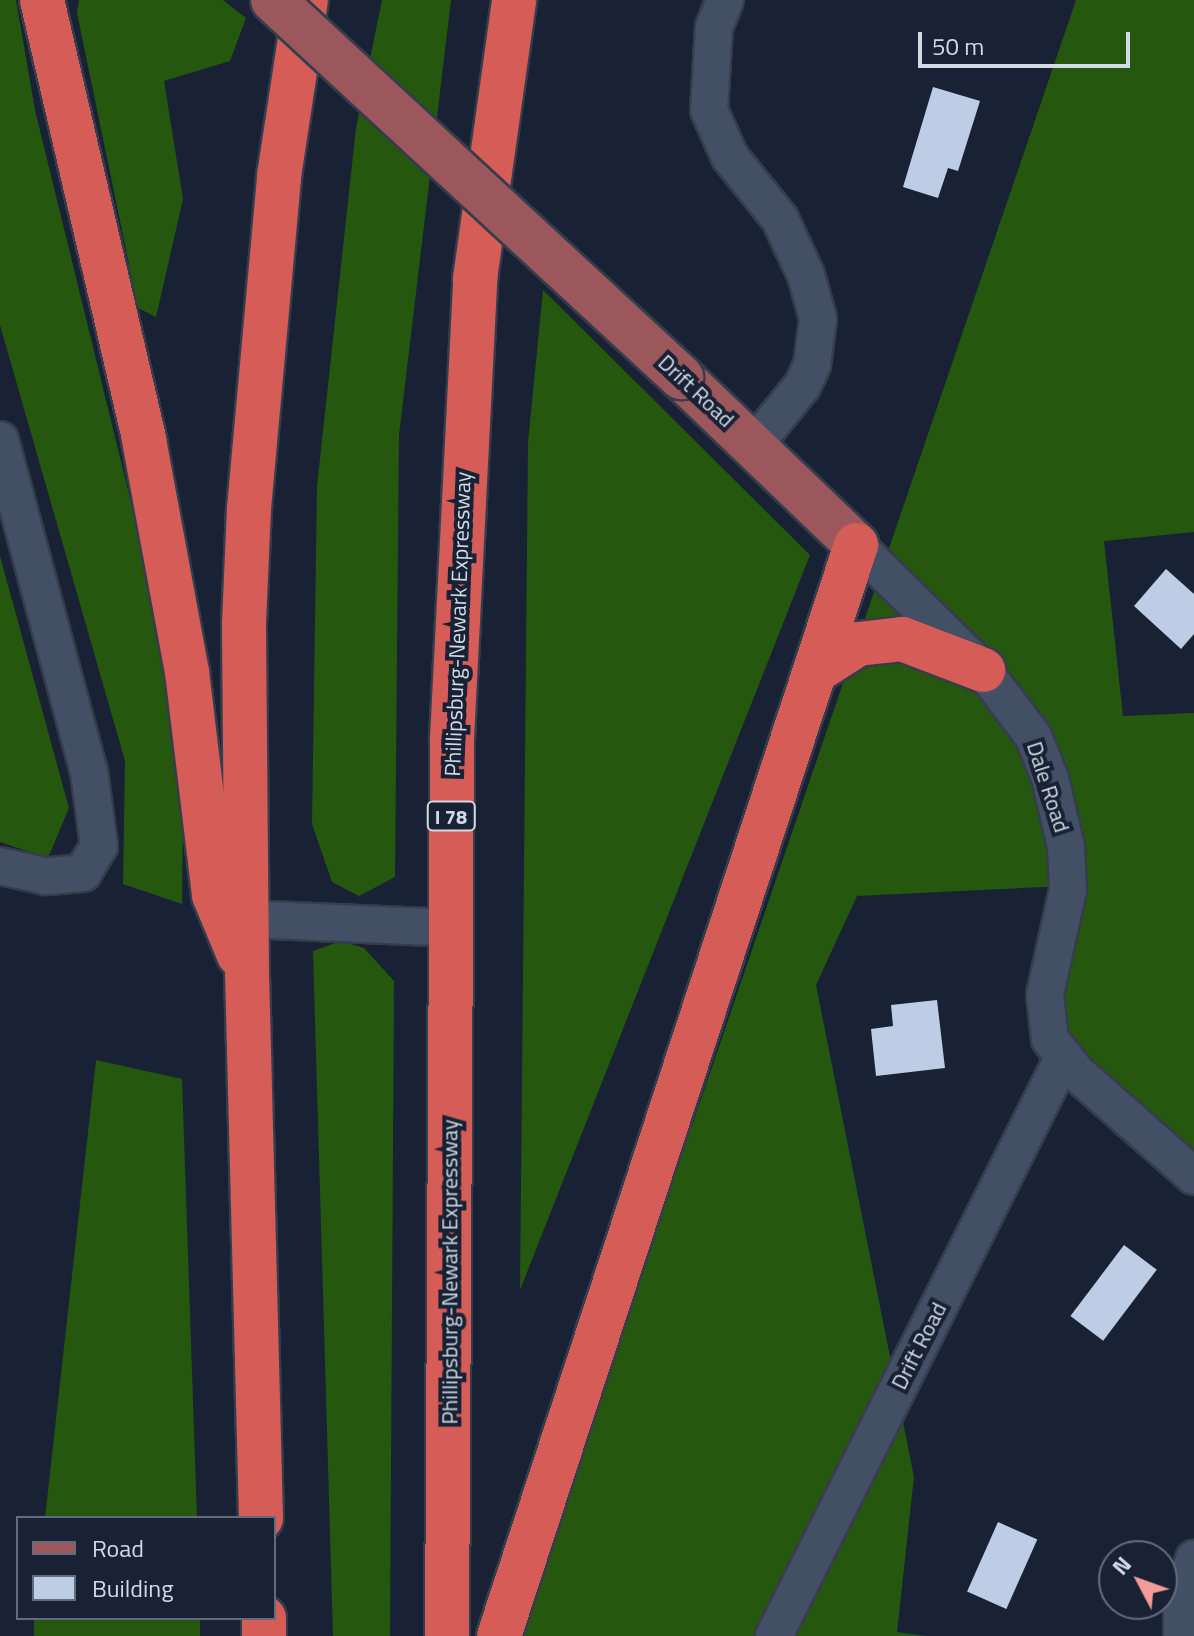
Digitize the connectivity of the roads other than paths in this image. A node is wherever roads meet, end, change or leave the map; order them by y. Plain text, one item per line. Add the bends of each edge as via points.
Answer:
1 (42, 0) edge
2 (273, 0) edge
3 (306, 0) edge
4 (514, 0) edge
5 (725, 0) edge
6 (0, 440) edge
7 (754, 445) junction
8 (856, 545) junction
9 (819, 669) junction
10 (983, 670) junction
11 (0, 866) edge
12 (247, 919) junction
13 (450, 928) junction
14 (247, 973) junction
15 (1064, 1056) junction
16 (1194, 1176) edge
17 (261, 1516) edge
18 (1194, 1559) edge
19 (447, 1636) edge
20 (499, 1636) edge
21 (774, 1636) edge
22 (1182, 1636) edge

1 - 14 highway via 144,440 187,672 214,895
2 - 7 main road, Drift Road, bridge
3 - 12 highway via 279,176 249,508 243,743
4 - 13 highway, Phillipsburg-Newark Expressway / I 78 via 475,279 452,739
5 - 7 street, Drift Road via 714,27 709,110 730,157 780,219 806,275 818,319 812,365 802,386
6 - 11 street via 89,771 99,846 83,873 45,876
7 - 8 main road, Dale Road
8 - 9 highway
8 - 10 street, Dale Road
9 - 10 highway via 858,644 902,639
9 - 20 highway via 506,1599
10 - 15 street, Dale Road via 1033,736 1050,778 1066,847 1068,890 1045,995 1046,1026
12 - 13 street
12 - 14 highway
13 - 19 highway, Phillipsburg-Newark Expressway / I 78
14 - 17 highway
15 - 16 street, Dale Road
15 - 21 street, Drift Road
18 - 22 street via 1182,1600

